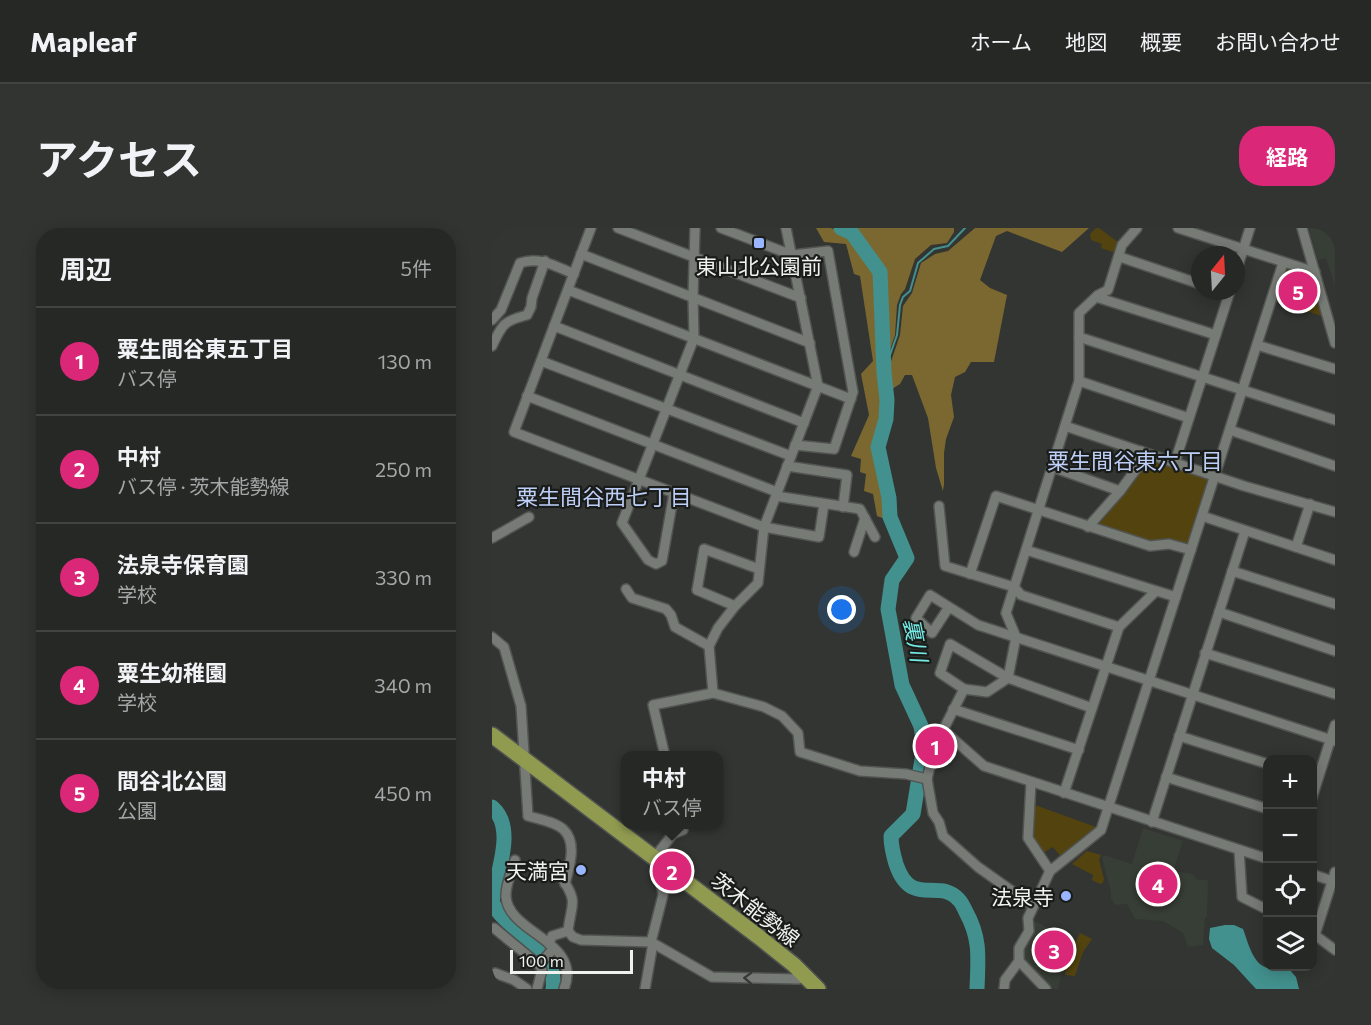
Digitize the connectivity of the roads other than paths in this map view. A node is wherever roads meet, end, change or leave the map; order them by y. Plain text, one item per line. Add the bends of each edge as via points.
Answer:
1 (591, 228) edge
2 (618, 228) edge
3 (695, 228) edge
4 (721, 228) edge
5 (786, 228) edge
6 (1137, 228) edge
7 (1178, 228) edge
8 (1250, 228) edge
9 (1302, 228) edge
10 (1231, 246) edge
11 (1244, 246) edge
12 (1245, 251) edge
13 (581, 254) junction
14 (792, 255) junction
15 (694, 257) junction
16 (1120, 257) junction
17 (545, 261) junction
18 (1283, 263) junction
19 (1315, 272) junction
20 (574, 274) junction
21 (1191, 281) edge
22 (568, 290) junction
23 (693, 297) junction
24 (1096, 297) junction
25 (801, 298) junction
26 (1224, 300) edge
27 (492, 320) edge
28 (554, 326) junction
29 (1216, 335) junction
30 (1079, 337) junction
31 (694, 338) junction
32 (810, 343) junction
33 (1335, 343) edge
34 (1257, 345) junction
35 (492, 346) edge
36 (541, 361) junction
37 (1335, 369) edge
38 (680, 374) junction
39 (1202, 377) junction
40 (1079, 381) junction
41 (819, 386) junction
42 (1242, 390) junction
43 (527, 396) junction
44 (851, 399) junction
45 (666, 409) junction
46 (1189, 418) junction
47 (1335, 420) edge
48 (804, 423) junction
49 (1065, 426) junction
50 (1230, 430) junction
51 (653, 444) junction
52 (795, 445) junction
53 (1142, 451) junction
54 (789, 461) junction
55 (1175, 462) junction
56 (1335, 466) edge
57 (1052, 467) junction
58 (1215, 476) junction
59 (639, 480) junction
60 (1120, 492) junction
61 (674, 493) junction
62 (776, 494) junction
63 (824, 504) junction
64 (1310, 504) junction
65 (939, 506) dead end
66 (843, 507) junction
67 (1038, 510) junction
68 (1335, 512) edge
69 (1202, 516) junction
70 (529, 518) dead end
71 (865, 518) junction
72 (764, 527) junction
73 (1088, 527) junction
74 (1245, 531) junction
75 (875, 537) dead end
76 (492, 538) edge
77 (1296, 547) junction
78 (1026, 550) junction
79 (1191, 550) junction
80 (854, 552) dead end
81 (1335, 560) edge
82 (759, 569) junction
83 (1232, 571) junction
84 (970, 574) junction
85 (1014, 587) junction
86 (626, 589) dead end
87 (1156, 591) junction
88 (1176, 597) junction
89 (1335, 604) edge
90 (735, 606) junction
91 (949, 607) dead end
92 (1219, 612) junction
93 (1119, 627) junction
94 (492, 637) edge
95 (1016, 637) junction
96 (709, 646) junction
97 (1335, 651) edge
98 (1205, 653) junction
99 (1106, 666) junction
100 (1008, 678) junction
101 (1149, 681) junction
102 (964, 688) junction
103 (713, 693) junction
104 (1192, 694) junction
105 (1335, 694) edge
106 (1092, 708) junction
107 (954, 709) junction
108 (1335, 725) edge
109 (943, 730) junction
110 (492, 735) edge
111 (1179, 736) junction
112 (1333, 740) edge
113 (1078, 750) junction
114 (664, 751) edge
115 (524, 759) junction
116 (1263, 762) edge
117 (1317, 775) edge
118 (1166, 777) junction
119 (927, 779) junction
120 (1031, 782) junction
121 (1065, 793) junction
122 (1263, 807) edge
123 (1109, 808) junction
124 (1152, 822) junction
125 (683, 829) edge
126 (1239, 850) junction
127 (1263, 857) edge
128 (515, 860) dead end
129 (660, 862) junction
130 (1050, 871) junction
131 (1317, 875) edge
132 (1334, 878) edge
133 (1033, 906) junction
134 (1263, 908) edge
135 (1317, 926) edge
136 (494, 928) dead end
137 (568, 931) junction
138 (1317, 936) edge
139 (652, 943) junction
140 (551, 946) junction
141 (1335, 950) edge
142 (1019, 961) junction
143 (539, 964) junction
144 (495, 973) dead end
145 (805, 976) junction
146 (527, 989) edge
147 (537, 989) edge
148 (564, 989) edge
149 (645, 989) edge
150 (818, 989) edge
151 (1004, 989) edge
152 (1046, 989) edge

1 - 13 street
2 - 15 street
3 - 15 street
4 - 14 street
5 - 14 street
6 - 16 street via 1122,245
7 - 10 street
8 - 11 street
9 - 19 street
12 - 18 street
13 - 20 street
13 - 23 street
14 - 25 street
14 - 44 street via 828,251 854,392
15 - 23 street
15 - 25 street
16 - 21 street
16 - 24 street via 1108,290
17 - 20 street
17 - 27 street via 531,259 520,263 501,310
17 - 35 street via 527,315 501,325
18 - 19 street
18 - 34 street
19 - 33 street
20 - 22 street
22 - 28 street
22 - 31 street
23 - 31 street
23 - 32 street
24 - 29 street
24 - 30 street via 1079,313
25 - 32 street
26 - 29 street
28 - 36 street
28 - 38 street
29 - 39 street
30 - 39 street
30 - 40 street
31 - 38 street
31 - 41 street
32 - 41 street
34 - 37 street
34 - 42 street
36 - 43 street
36 - 45 street
38 - 45 street
38 - 48 street
39 - 42 street
39 - 46 street
40 - 46 street
40 - 49 street
41 - 44 street
41 - 48 street
42 - 47 street
42 - 50 street
43 - 51 street
43 - 59 street via 514,432
44 - 52 street via 834,449
45 - 51 street
45 - 54 street
46 - 55 street
48 - 52 street
49 - 53 street
49 - 57 street
50 - 56 street
50 - 58 street
51 - 59 street
51 - 62 street
52 - 54 street
53 - 55 street
53 - 60 street via 1137,468
54 - 62 street
54 - 66 street via 847,475
55 - 58 street
57 - 60 street
57 - 67 street
58 - 64 street
58 - 69 street
59 - 61 street
59 - 61 street via 622,523 648,560 656,564 662,561
60 - 73 street
61 - 72 street
62 - 63 street
62 - 72 street
63 - 66 street
63 - 72 street via 819,537
64 - 68 street
64 - 77 street
65 - 84 street via 945,566
66 - 71 street via 860,509
67 - 73 street
67 - 78 street
67 - 84 street via 996,496
69 - 74 street
69 - 79 street
70 - 76 street
71 - 75 street
71 - 80 street
72 - 82 street
73 - 79 street via 1150,546 1168,544
74 - 77 street
74 - 83 street
77 - 81 street
78 - 85 street
78 - 87 street
79 - 88 street
82 - 90 street via 759,583
82 - 90 street via 704,549 697,590
83 - 89 street
83 - 92 street
84 - 85 street
85 - 93 street via 1021,595
85 - 95 street via 1006,613
86 - 96 street via 632,598 666,609 675,627
87 - 88 street
87 - 93 street
88 - 101 street
90 - 96 street
91 - 95 street via 978,625
92 - 97 street
92 - 98 street
93 - 99 street
94 - 115 street via 504,647 521,706
95 - 99 street
95 - 100 street
96 - 103 street
98 - 104 street
98 - 105 street
99 - 101 street
99 - 106 street
100 - 102 street via 987,692
100 - 102 street via 950,644 940,673
100 - 106 street
101 - 104 street
101 - 123 street
102 - 107 street
103 - 114 street via 653,705
103 - 119 street via 782,716 798,733 800,752 860,771
104 - 111 street
104 - 112 street
106 - 113 street
107 - 109 street
107 - 113 street
108 - 112 street
109 - 119 street
109 - 120 street via 984,766
110 - 115 main road, 茨木能勢線
111 - 116 street
111 - 118 street
112 - 117 street
113 - 121 street
115 - 129 main road, 茨木能勢線
115 - 137 street via 528,816 557,825 568,837 572,858 564,881 574,903
118 - 122 street
118 - 124 street
119 - 133 street via 933,813 944,836 978,867
120 - 121 street
120 - 130 street via 1028,838
121 - 123 street
123 - 124 street
123 - 130 street via 1101,830
124 - 126 street
125 - 129 street via 673,834
126 - 127 street
126 - 134 street via 1242,897
128 - 140 street via 505,895 508,907
129 - 139 street via 663,895
129 - 145 main road, 茨木能勢線
130 - 133 street
131 - 132 street
132 - 135 street
133 - 142 street
136 - 143 street
137 - 139 street via 581,940
137 - 140 street via 552,936
138 - 141 street
145 -> 139 street via 799,980 712,977
139 - 149 street
140 - 143 street
140 - 148 street via 563,957
142 - 151 street via 1005,980
142 - 152 street
143 - 147 street via 542,970
144 - 146 street
145 - 150 main road, 茨木能勢線

